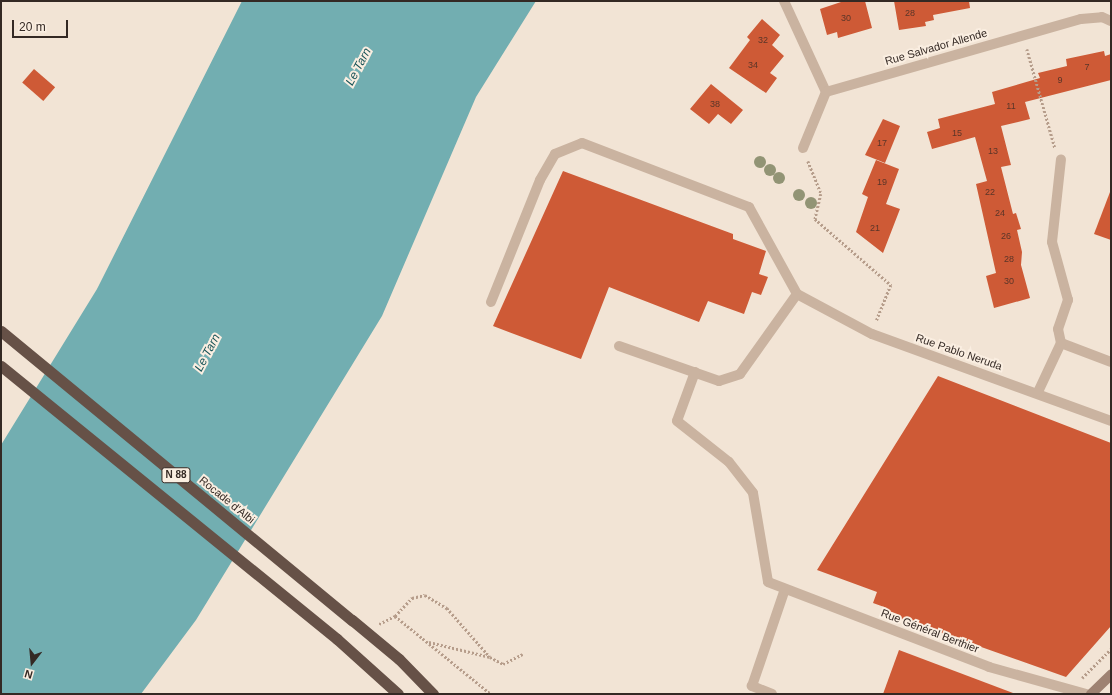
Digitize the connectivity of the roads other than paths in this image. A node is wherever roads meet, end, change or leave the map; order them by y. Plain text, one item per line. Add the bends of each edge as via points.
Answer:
1 (784, 1) edge
2 (1111, 20) edge
3 (826, 92) junction
4 (803, 148) road end
5 (1061, 159) road end
6 (797, 294) junction
7 (491, 302) dead end
8 (1, 331) edge
9 (1061, 343) junction
10 (619, 346) dead end
11 (1111, 362) edge
12 (1, 366) edge
13 (695, 372) junction
14 (1038, 392) junction
15 (1111, 421) edge
16 (785, 588) junction
17 (399, 659) junction
18 (1111, 675) edge
19 (750, 690) edge
20 (398, 694) edge
21 (433, 694) edge
22 (443, 694) edge
23 (772, 694) edge
24 (1086, 694) edge
25 (1091, 694) edge

1 - 3 street
2 - 3 street, Rue Salvador Allende via 1081,19
3 - 4 street
5 - 9 street via 1052,242 1068,300 1058,329
6 - 7 street via 749,207 582,143 555,154 540,180
6 - 13 street via 740,374 719,380
6 - 14 street, Rue Pablo Neruda via 872,334
8 - 17 highway, Rocade d'Albi / N 88
9 - 11 street
9 - 14 street
10 - 13 street
12 - 20 highway, N 88 via 337,639
13 - 16 street, Rue Général Berthier via 677,421 729,462 753,493 768,582
14 - 15 street, Rue Pablo Neruda
16 - 19 street
16 - 24 street, Rue Général Berthier via 989,667
17 - 21 highway, Rocade d'Albi / N 88
17 - 22 highway
18 - 25 main road
19 - 23 street

